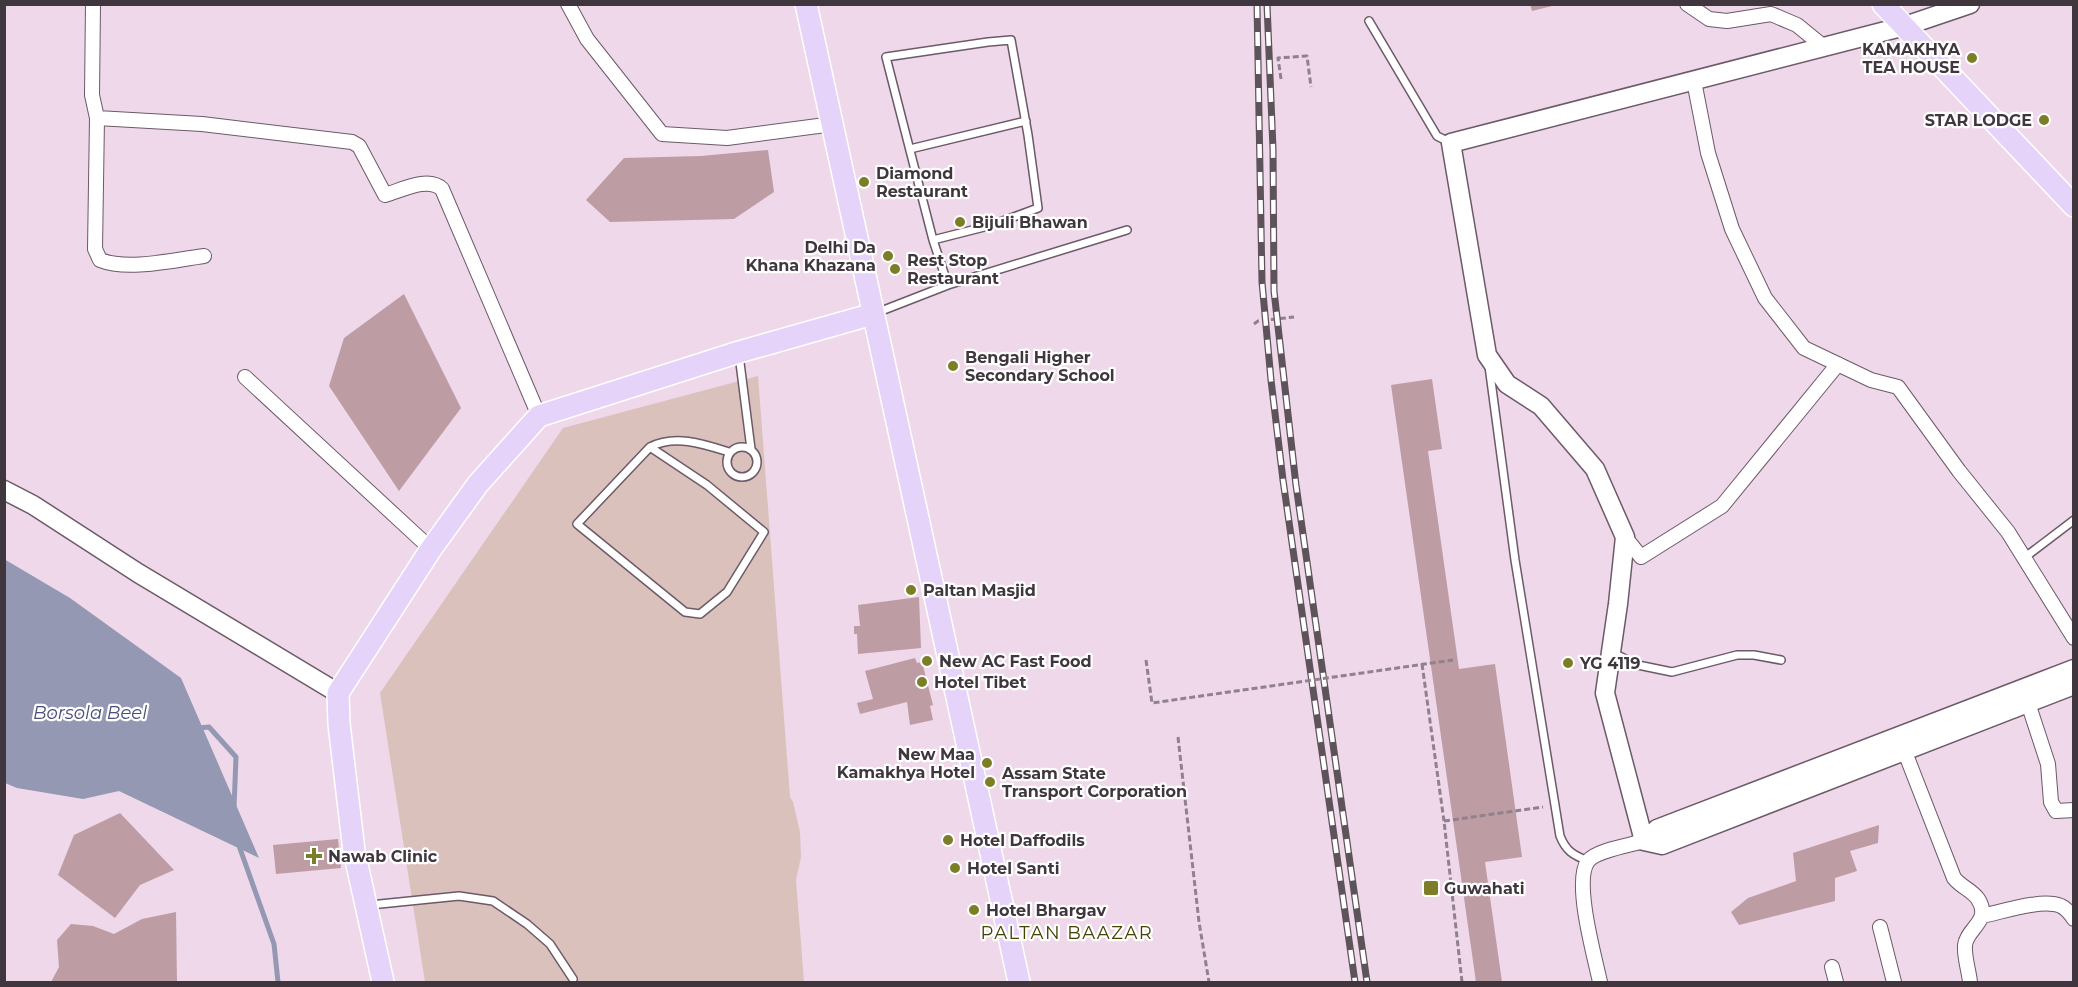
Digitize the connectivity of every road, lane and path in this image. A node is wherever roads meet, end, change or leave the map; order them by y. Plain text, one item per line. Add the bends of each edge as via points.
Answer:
1 (93, 4) edge
2 (568, 4) edge
3 (806, 4) edge
4 (1687, 4) edge
5 (1883, 4) edge
6 (1970, 4) edge
7 (1370, 21) dead end
8 (1905, 26) junction
9 (1824, 47) junction
10 (1281, 79) dead end
11 (1694, 81) junction
12 (1311, 87) dead end
13 (98, 118) junction
14 (1026, 122) junction
15 (833, 124) junction
16 (1451, 143) junction
17 (910, 149) junction
18 (2073, 206) edge
19 (1127, 230) dead end
20 (933, 240) junction
21 (204, 256) dead end
22 (948, 285) junction
23 (873, 314) junction
24 (1294, 317) dead end
25 (1254, 324) dead end
26 (739, 352) junction
27 (1487, 355) junction
28 (1838, 364) junction
29 (245, 377) dead end
30 (538, 416) junction
31 (650, 447) junction
32 (751, 449) junction
33 (729, 452) junction
34 (4, 490) edge
35 (2073, 520) edge
36 (1625, 537) junction
37 (431, 549) junction
38 (2025, 558) junction
39 (2073, 638) edge
40 (1611, 652) junction
41 (1146, 660) dead end
42 (1453, 660) dead end
43 (1781, 660) dead end
44 (1422, 664) junction
45 (2073, 669) edge
46 (2073, 685) edge
47 (338, 693) junction
48 (2028, 703) junction
49 (1178, 737) dead end
50 (1902, 744) junction
51 (1554, 806) junction
52 (2073, 810) edge
53 (1444, 821) junction
54 (1644, 841) junction
55 (1588, 861) junction
56 (366, 906) junction
57 (1982, 916) junction
58 (2073, 919) edge
59 (1880, 927) dead end
60 (1832, 967) dead end
61 (573, 979) dead end
62 (383, 982) edge
63 (1019, 982) edge
64 (1209, 982) edge
65 (1462, 982) edge
66 (1600, 982) edge
67 (1836, 982) edge
68 (1894, 982) edge
69 (1970, 982) edge

1 - 13 street via 92,95
2 - 15 street via 587,39 662,134 727,138
3 - 15 main road
4 - 9 street via 1710,19 1727,21 1771,14 1797,25
5 - 8 main road
6 - 8 street
7 - 16 lane via 1437,136
8 - 9 street
8 - 18 main road
9 - 11 street
10 - 12 path via 1278,58 1307,56
11 - 16 street
11 - 28 street via 1708,153 1732,229 1765,298 1804,348
13 - 21 street via 95,249 100,260 136,264
13 - 30 street via 202,124 352,142 359,146 385,195 427,182 436,183 442,189
14 - 17 lane
14 - 17 lane via 1011,40 886,57
14 - 20 lane via 1038,208
15 - 23 main road
16 - 27 street
17 - 20 lane
19 - 22 lane
20 - 22 lane
22 - 23 lane
23 - 26 main road
23 - 63 main road
24 - 25 path
26 - 30 main road
26 - 32 lane
27 - 36 street via 1506,384 1541,406 1595,469
27 - 51 lane
28 - 36 street via 1722,506 1641,557
28 - 38 street via 1871,380 1898,387
29 - 37 street
30 - 37 main road via 478,484
31 - 31 lane via 577,524 685,612 700,614 727,592 764,532 707,484
31 - 33 lane via 662,441 700,442
32 - 33 lane via 739,446
32 - 33 lane via 757,466 744,477 728,470
34 - 47 street
35 - 38 lane
36 - 40 street
37 - 47 main road
38 - 39 street
40 - 43 lane via 1638,665 1672,672 1737,655
40 - 54 street via 1605,693
41 - 44 path, bridge via 1152,703
42 - 44 path, bridge
44 - 53 path
45 - 50 street
46 - 48 street
47 - 56 main road via 354,851
48 - 50 street
48 - 52 street via 2048,764 2051,802 2056,811
49 - 64 path
50 - 54 street via 1657,829
50 - 57 street via 1954,878 1980,902
51 - 53 path
51 - 55 lane via 1564,846 1571,854
53 - 65 path
54 - 55 street via 1598,854
55 - 66 street via 1583,903
56 - 61 lane via 459,896 494,902 550,944
56 - 62 main road
57 - 58 street via 2046,903 2068,910
57 - 69 street via 1965,945
59 - 68 street
60 - 67 street

